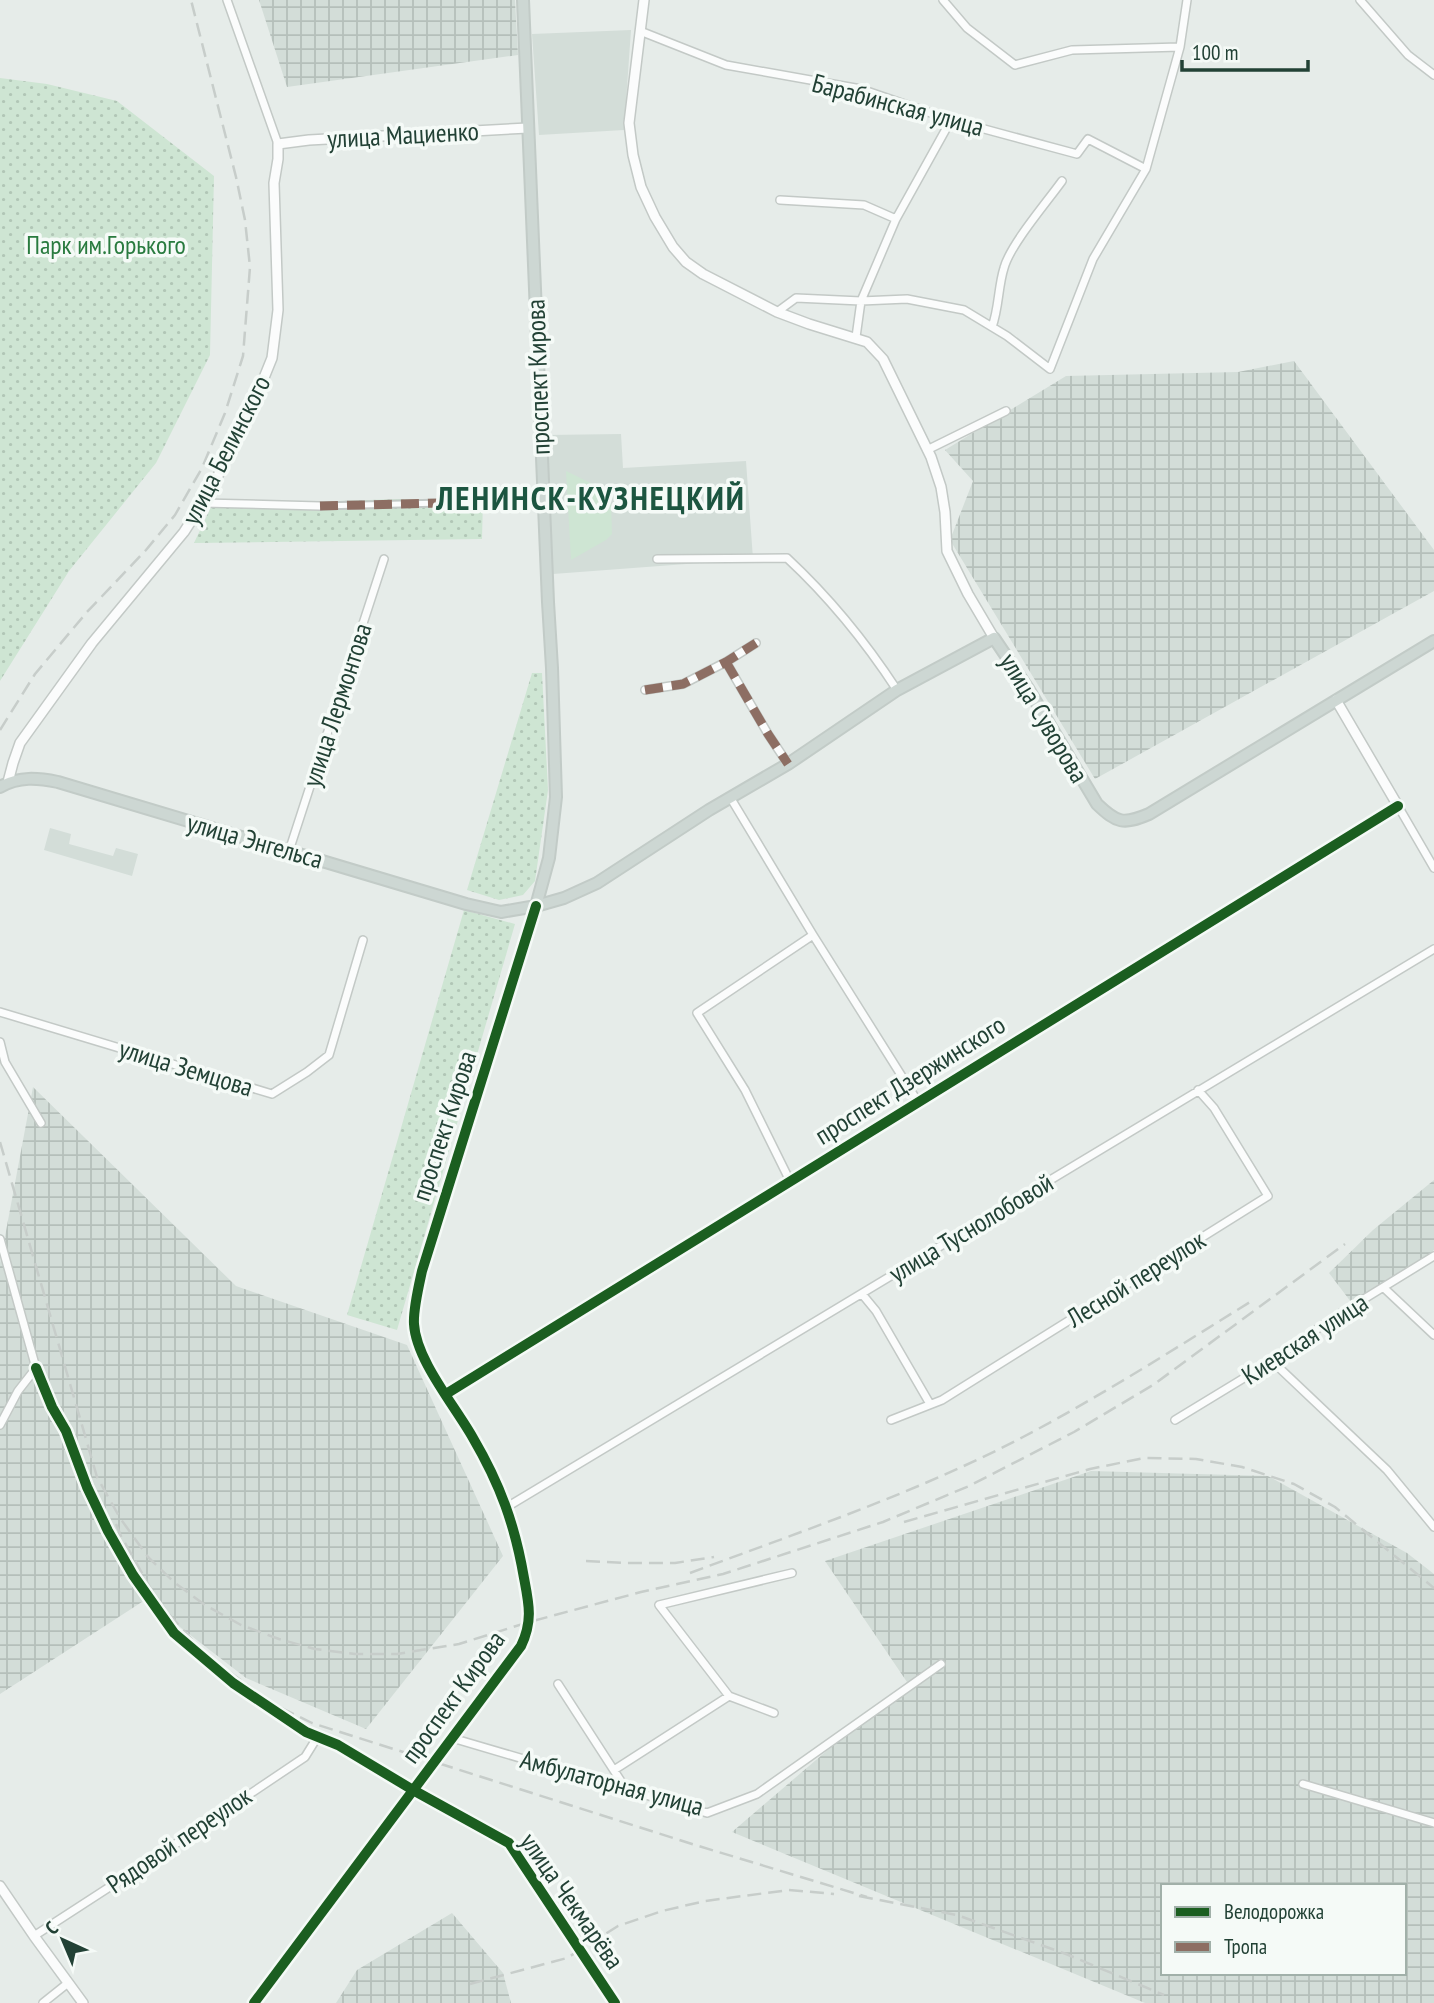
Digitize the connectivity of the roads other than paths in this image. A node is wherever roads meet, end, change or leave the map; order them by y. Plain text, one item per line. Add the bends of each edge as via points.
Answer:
1 (227, 0) edge
2 (523, 0) edge
3 (644, 0) edge
4 (943, 0) edge
5 (1187, 0) edge
6 (1360, 0) edge
7 (640, 31) junction
8 (1180, 47) junction
9 (1434, 75) edge
10 (951, 120) junction
11 (528, 128) junction
12 (278, 144) junction
13 (1146, 169) junction
14 (1062, 181) dead end
15 (780, 200) dead end
16 (896, 219) junction
17 (861, 301) junction
18 (777, 312) junction
19 (992, 327) junction
20 (856, 337) junction
21 (1006, 411) dead end
22 (927, 450) junction
23 (484, 502) dead end
24 (202, 503) junction
25 (320, 506) joint
26 (384, 559) dead end
27 (657, 559) dead end
28 (995, 638) junction
29 (1434, 641) edge
30 (756, 643) dead end
31 (726, 662) junction
32 (646, 690) dead end
33 (897, 690) junction
34 (1336, 700) junction
35 (788, 764) junction
36 (4, 785) edge
37 (0, 797) edge
38 (730, 797) junction
39 (1398, 806) junction
40 (289, 851) junction
41 (1434, 868) edge
42 (536, 906) junction
43 (501, 912) joint
44 (813, 935) junction
45 (363, 940) dead end
46 (1434, 949) edge
47 (0, 1013) edge
48 (0, 1042) edge
49 (1198, 1090) junction
50 (918, 1102) junction
51 (41, 1123) dead end
52 (790, 1181) junction
53 (0, 1239) edge
54 (1434, 1256) edge
55 (1384, 1288) junction
56 (862, 1294) junction
57 (1434, 1335) edge
58 (1272, 1361) junction
59 (36, 1368) junction
60 (446, 1394) junction
61 (930, 1404) junction
62 (891, 1420) dead end
63 (1175, 1420) dead end
64 (0, 1425) edge
65 (507, 1507) junction
66 (1434, 1527) edge
67 (792, 1573) dead end
68 (941, 1664) dead end
69 (558, 1684) dead end
70 (729, 1696) junction
71 (774, 1713) dead end
72 (318, 1736) junction
73 (452, 1738) junction
74 (614, 1770) junction
75 (1303, 1784) dead end
76 (413, 1790) junction
77 (626, 1790) junction
78 (1434, 1823) edge
79 (0, 1886) edge
80 (34, 1936) junction
81 (68, 1983) junction
82 (43, 2003) edge
83 (83, 2003) edge
84 (254, 2003) edge
85 (615, 2003) edge

1 - 12 street
2 - 11 main road, проспект Кирова
3 - 7 street
4 - 8 street via 967,28 1014,65 1072,50
5 - 8 street
6 - 9 street via 1408,55
7 - 10 street, Барабинская улица via 726,65 861,89
7 - 18 street via 629,124 641,187 655,217 686,262
8 - 13 street
10 - 13 street, Барабинская улица via 1077,154 1088,139
10 - 16 street
11 - 12 street, улица Мациенко
11 - 42 main road, проспект Кирова via 556,797 549,858
12 - 24 street, улица Белинского via 274,183 278,310 272,358
13 - 19 street via 1093,259 1050,369
14 - 19 street via 1004,266
15 - 16 street via 864,205
16 - 17 street
17 - 18 street via 796,298
17 - 19 street via 906,299 964,310
17 - 20 street
18 - 20 street
20 - 22 street via 883,359
21 - 22 street
22 - 28 street via 943,499 947,551
23 - 25 street
24 - 25 street
24 - 36 street, улица Белинского via 20,743
26 - 40 street, улица Лермонтова
27 - 33 street via 787,558 842,614
28 - 33 main road, улица Суворова
28 - 34 main road, улица Суворова via 1097,804 1112,818 1131,821 1149,814
29 - 34 main road, улица Суворова
30 - 31 street
31 - 32 street via 683,684
31 - 35 street
33 - 35 main road, улица Суворова
34 - 39 street
35 - 38 main road, улица Суворова
36 - 37 street
36 - 40 main road, улица Энгельса via 39,778 58,782
38 - 42 main road, улица Суворова via 597,883
38 - 44 street
39 - 41 street
39 - 50 street, проспект Дзержинского
40 - 43 main road, улица Энгельса
42 - 43 main road, улица Суворова
42 - 60 street, проспект Кирова via 422,1271 414,1324 422,1356
44 - 50 street
44 - 52 street via 697,1013 745,1090
45 - 47 street, улица Земцова via 329,1055 272,1094
46 - 49 street, улица Туснолобовой
48 - 51 street via 5,1062
49 - 56 street, улица Туснолобовой
49 - 61 street, Лесной переулок via 1268,1196
50 - 52 street, проспект Дзержинского
52 - 60 street, проспект Дзержинского
53 - 59 street
54 - 55 street, Киевская улица
55 - 57 street
55 - 58 street, Киевская улица
56 - 61 street via 877,1311
56 - 65 street, улица Туснолобовой
58 - 63 street, Киевская улица
58 - 66 street via 1387,1470
59 - 64 street
59 - 72 street via 108,1531 174,1633 233,1683
60 - 65 street, проспект Кирова
61 - 62 street, Лесной переулок
65 - 73 street, проспект Кирова via 529,1608 528,1633
67 - 70 street via 659,1605
68 - 77 street, Амбулаторная улица via 757,1794 732,1804 708,1813
69 - 74 street
70 - 71 street
70 - 74 street
72 - 76 street
72 - 80 street, Рядовой переулок via 304,1757
73 - 76 street, проспект Кирова
73 - 77 street, Амбулаторная улица
74 - 77 street
75 - 78 street
76 - 84 street, проспект Кирова
76 - 85 street, улица Чекмарёва via 509,1843
79 - 80 street
80 - 81 street
81 - 82 street
81 - 83 street

